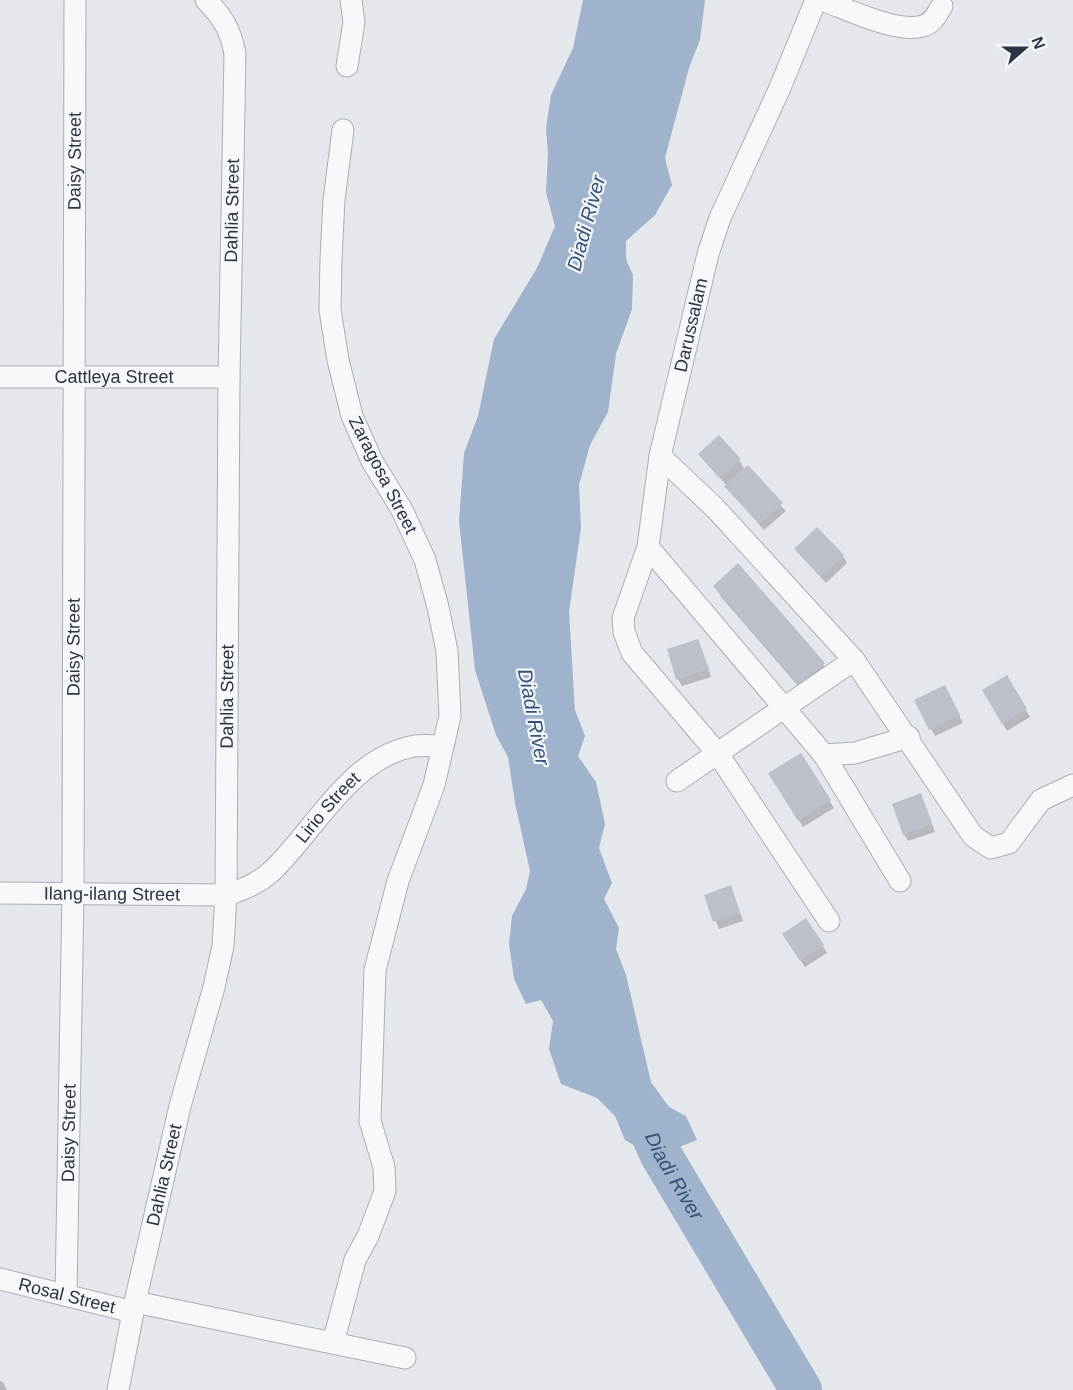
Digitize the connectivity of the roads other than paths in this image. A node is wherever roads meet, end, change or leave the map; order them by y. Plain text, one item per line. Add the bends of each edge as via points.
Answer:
1 (75, 0) edge
2 (206, 0) edge
3 (351, 0) edge
4 (816, 0) edge
5 (822, 0) edge
6 (942, 6) dead end
7 (347, 66) dead end
8 (343, 130) dead end
9 (74, 375) junction
10 (0, 377) edge
11 (229, 377) junction
12 (660, 456) junction
13 (648, 547) junction
14 (854, 660) junction
15 (786, 708) junction
16 (909, 737) junction
17 (443, 746) junction
18 (718, 754) junction
19 (824, 755) junction
20 (677, 781) dead end
21 (1073, 785) edge
22 (900, 881) dead end
23 (0, 893) edge
24 (73, 893) junction
25 (226, 895) junction
26 (829, 921) dead end
27 (0, 1279) edge
28 (66, 1295) junction
29 (134, 1307) junction
30 (333, 1343) junction
31 (405, 1358) dead end
32 (118, 1390) edge

1 - 9 street, Daisy Street
2 - 11 street, Dahlia Street via 231,32 235,54
3 - 7 street via 354,22
4 - 12 street, Darussalam via 720,218
5 - 6 street via 906,27 928,24
8 - 17 street, Zaragosa Street via 333,212 331,320 352,416 372,462 416,540 438,607 450,687 450,716
9 - 10 street, Cattleya Street
9 - 11 street, Cattleya Street
9 - 24 street, Daisy Street
11 - 25 street, Dahlia Street
12 - 13 street, Darussalam
12 - 14 street via 715,508
13 - 15 street
13 - 18 street, Darussalam via 623,618 627,644
14 - 15 street
14 - 16 street
15 - 18 street
15 - 19 street
16 - 19 street via 855,753
16 - 21 street via 974,836 991,848 1009,843 1041,800
17 - 25 street, Lirio Street via 416,746 390,754 368,769 273,870 245,889
17 - 30 street, Zaragosa Street via 434,785 398,881 375,970 370,1121 384,1167 385,1191 355,1260
18 - 20 street
18 - 26 street, Darussalam
19 - 22 street
23 - 24 street, Ilang-ilang Street
24 - 25 street, Ilang-ilang Street
24 - 28 street, Daisy Street
25 - 29 street, Dahlia Street via 214,987 190,1066
27 - 28 street, Rosal Street
28 - 29 street, Rosal Street
29 - 30 street, Rosal Street
29 - 32 street, Dahlia Street
30 - 31 street, Rosal Street

